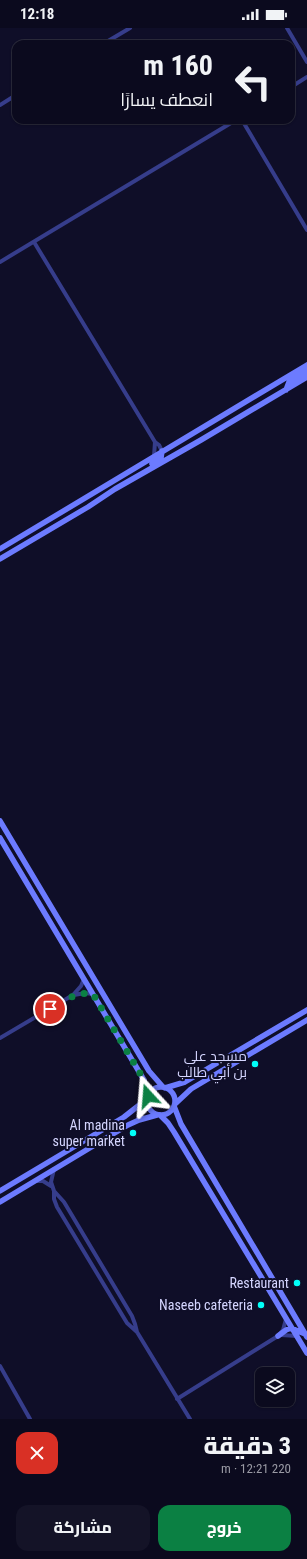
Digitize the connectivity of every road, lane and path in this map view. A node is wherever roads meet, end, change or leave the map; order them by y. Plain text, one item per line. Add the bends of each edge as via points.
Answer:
1 (130, 28) edge
2 (287, 28) edge
3 (110, 40) edge
4 (294, 40) edge
5 (295, 42) edge
6 (307, 62) edge
7 (307, 77) edge
8 (295, 84) edge
9 (12, 98) edge
10 (0, 105) edge
11 (229, 124) edge
12 (244, 124) edge
13 (307, 230) edge
14 (34, 242) junction
15 (0, 262) edge
16 (307, 366) edge
17 (307, 371) edge
18 (307, 377) edge
19 (286, 390) junction
20 (155, 442) junction
21 (162, 451) junction
22 (154, 456) junction
23 (140, 474) junction
24 (0, 549) edge
25 (0, 559) edge
26 (0, 821) edge
27 (0, 838) edge
28 (12, 857) junction
29 (27, 866) junction
30 (31, 892) junction
31 (48, 903) junction
32 (84, 979) junction
33 (93, 994) junction
34 (73, 995) junction
35 (307, 1010) edge
36 (307, 1020) edge
37 (0, 1038) edge
38 (164, 1088) junction
39 (148, 1098) junction
40 (174, 1105) junction
41 (159, 1115) junction
42 (55, 1168) junction
43 (33, 1181) junction
44 (51, 1186) junction
45 (0, 1191) edge
46 (54, 1191) junction
47 (0, 1202) edge
48 (286, 1319) junction
49 (291, 1328) junction
50 (137, 1332) junction
51 (278, 1336) junction
52 (296, 1336) junction
53 (306, 1336) edge
54 (307, 1353) edge
55 (0, 1366) edge
56 (177, 1399) junction
57 (30, 1419) edge
58 (190, 1419) edge

1 - 3 street
2 - 4 street
5 - 6 street
7 - 8 street
9 - 10 street
11 - 14 street
12 - 13 street
14 - 15 street
14 - 20 street
16 - 21 main road
17 - 19 main road via 289,382
18 - 19 main road
19 - 23 main road
20 - 21 street
20 - 22 street
21 - 22 main road
21 - 23 main road via 160,459
22 - 24 main road
23 - 25 main road
26 - 29 main road
27 - 28 main road
28 - 29 main road via 22,871 26,870
28 - 30 main road
29 - 31 main road
30 - 31 main road via 32,889 36,889
30 - 32 main road
31 - 38 main road via 149,1071
32 - 33 main road
32 - 34 street
33 - 34 street
33 - 39 main road via 144,1080
34 - 37 street
35 - 38 main road via 185,1082
36 - 40 main road via 191,1089
38 - 39 main road via 154,1089
38 - 40 main road via 172,1092
39 - 41 main road via 147,1103 151,1111
39 - 45 main road via 124,1117
40 - 41 main road via 168,1113
40 - 53 main road via 181,1124
41 - 42 main road via 133,1122
41 - 48 main road via 171,1127
42 - 43 main road
42 - 44 street
43 - 44 street via 43,1181
43 - 47 main road
44 - 46 street
46 - 50 street via 89,1242 134,1320
46 - 50 street via 57,1206 127,1323
48 - 49 main road
48 - 51 street
49 - 51 main road
49 - 52 main road
49 - 53 main road
50 - 56 street
51 - 52 street
51 - 56 street
52 - 54 main road
55 - 57 street
56 - 58 street

